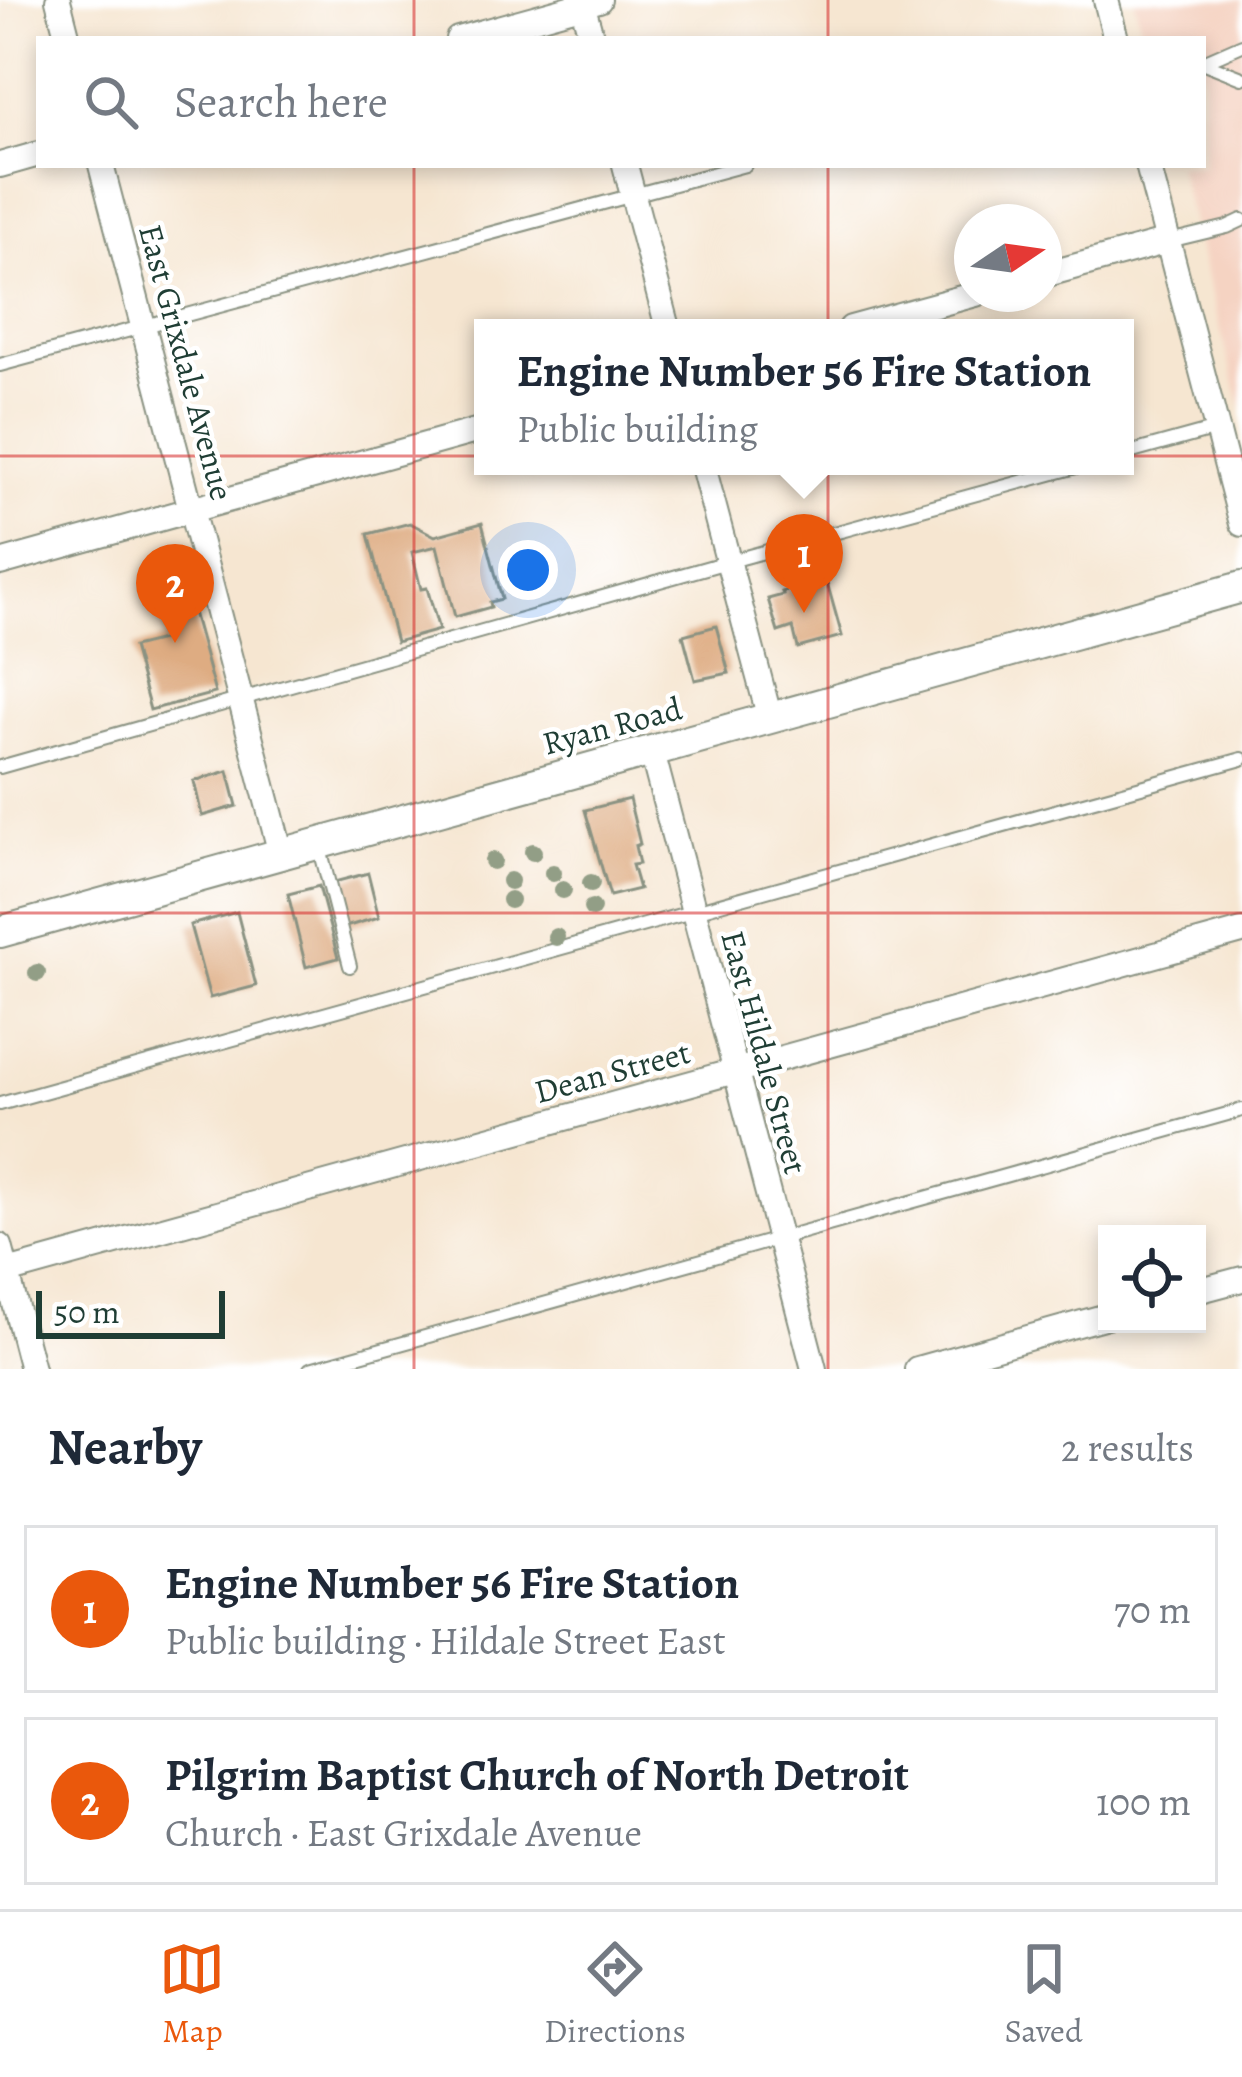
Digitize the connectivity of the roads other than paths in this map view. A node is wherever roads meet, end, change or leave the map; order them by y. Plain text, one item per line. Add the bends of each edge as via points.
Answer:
1 (58, 0) edge
2 (1106, 0) edge
3 (588, 2) edge
4 (67, 36) edge
5 (469, 36) edge
6 (592, 36) edge
7 (1115, 36) edge
8 (1242, 45) edge
9 (1206, 61) edge
10 (1206, 63) edge
11 (1242, 78) edge
12 (36, 155) edge
13 (0, 165) edge
14 (102, 168) edge
15 (626, 168) edge
16 (734, 168) edge
17 (1149, 168) edge
18 (634, 196) junction
19 (1242, 220) edge
20 (1168, 241) junction
21 (1062, 270) edge
22 (954, 300) edge
23 (666, 319) edge
24 (884, 319) edge
25 (144, 326) junction
26 (0, 365) edge
27 (1217, 429) junction
28 (474, 432) edge
29 (1134, 452) edge
30 (705, 475) edge
31 (1047, 475) edge
32 (193, 510) junction
33 (1242, 524) edge
34 (0, 562) edge
35 (727, 562) junction
36 (1242, 587) edge
37 (241, 699) junction
38 (770, 719) junction
39 (652, 752) junction
40 (1242, 759) edge
41 (0, 766) edge
42 (318, 844) junction
43 (281, 854) junction
44 (694, 913) junction
45 (1242, 931) edge
46 (0, 932) edge
47 (350, 966) dead end
48 (736, 1071) junction
49 (0, 1105) edge
50 (1242, 1110) edge
51 (779, 1237) junction
52 (0, 1246) edge
53 (3, 1273) edge
54 (1242, 1279) edge
55 (1206, 1289) edge
56 (1098, 1319) edge
57 (32, 1369) edge
58 (310, 1369) edge
59 (814, 1369) edge
60 (917, 1369) edge

1 - 4 street
2 - 7 street
3 - 5 street
3 - 6 street
8 - 9 lane
10 - 11 lane
12 - 13 street
14 - 25 street, East Grixdale Avenue
15 - 18 street
16 - 18 lane
17 - 20 street
18 - 23 street
18 - 25 lane
19 - 20 lane
20 - 21 street
20 - 27 street
22 - 24 street
25 - 26 lane
25 - 32 street, East Grixdale Avenue
27 - 29 lane
27 - 33 street
28 - 32 street
30 - 35 street
31 - 35 lane
32 - 34 street
32 - 37 street, East Grixdale Avenue
35 - 37 lane
35 - 38 street
36 - 38 street, Ryan Road
37 - 41 lane
37 - 43 street, East Grixdale Avenue
38 - 39 street, Ryan Road
39 - 42 street, Ryan Road
39 - 44 street, East Hildale Street
40 - 44 lane
42 - 43 street, Ryan Road
42 - 47 lane
43 - 46 street, Ryan Road
44 - 48 street, East Hildale Street
44 - 49 lane
45 - 48 street, Dean Street
48 - 51 street, East Hildale Street
48 - 53 street, Dean Street
50 - 51 lane
51 - 58 lane
51 - 59 street, East Hildale Street
52 - 53 street
53 - 57 street
54 - 55 street
56 - 60 street

